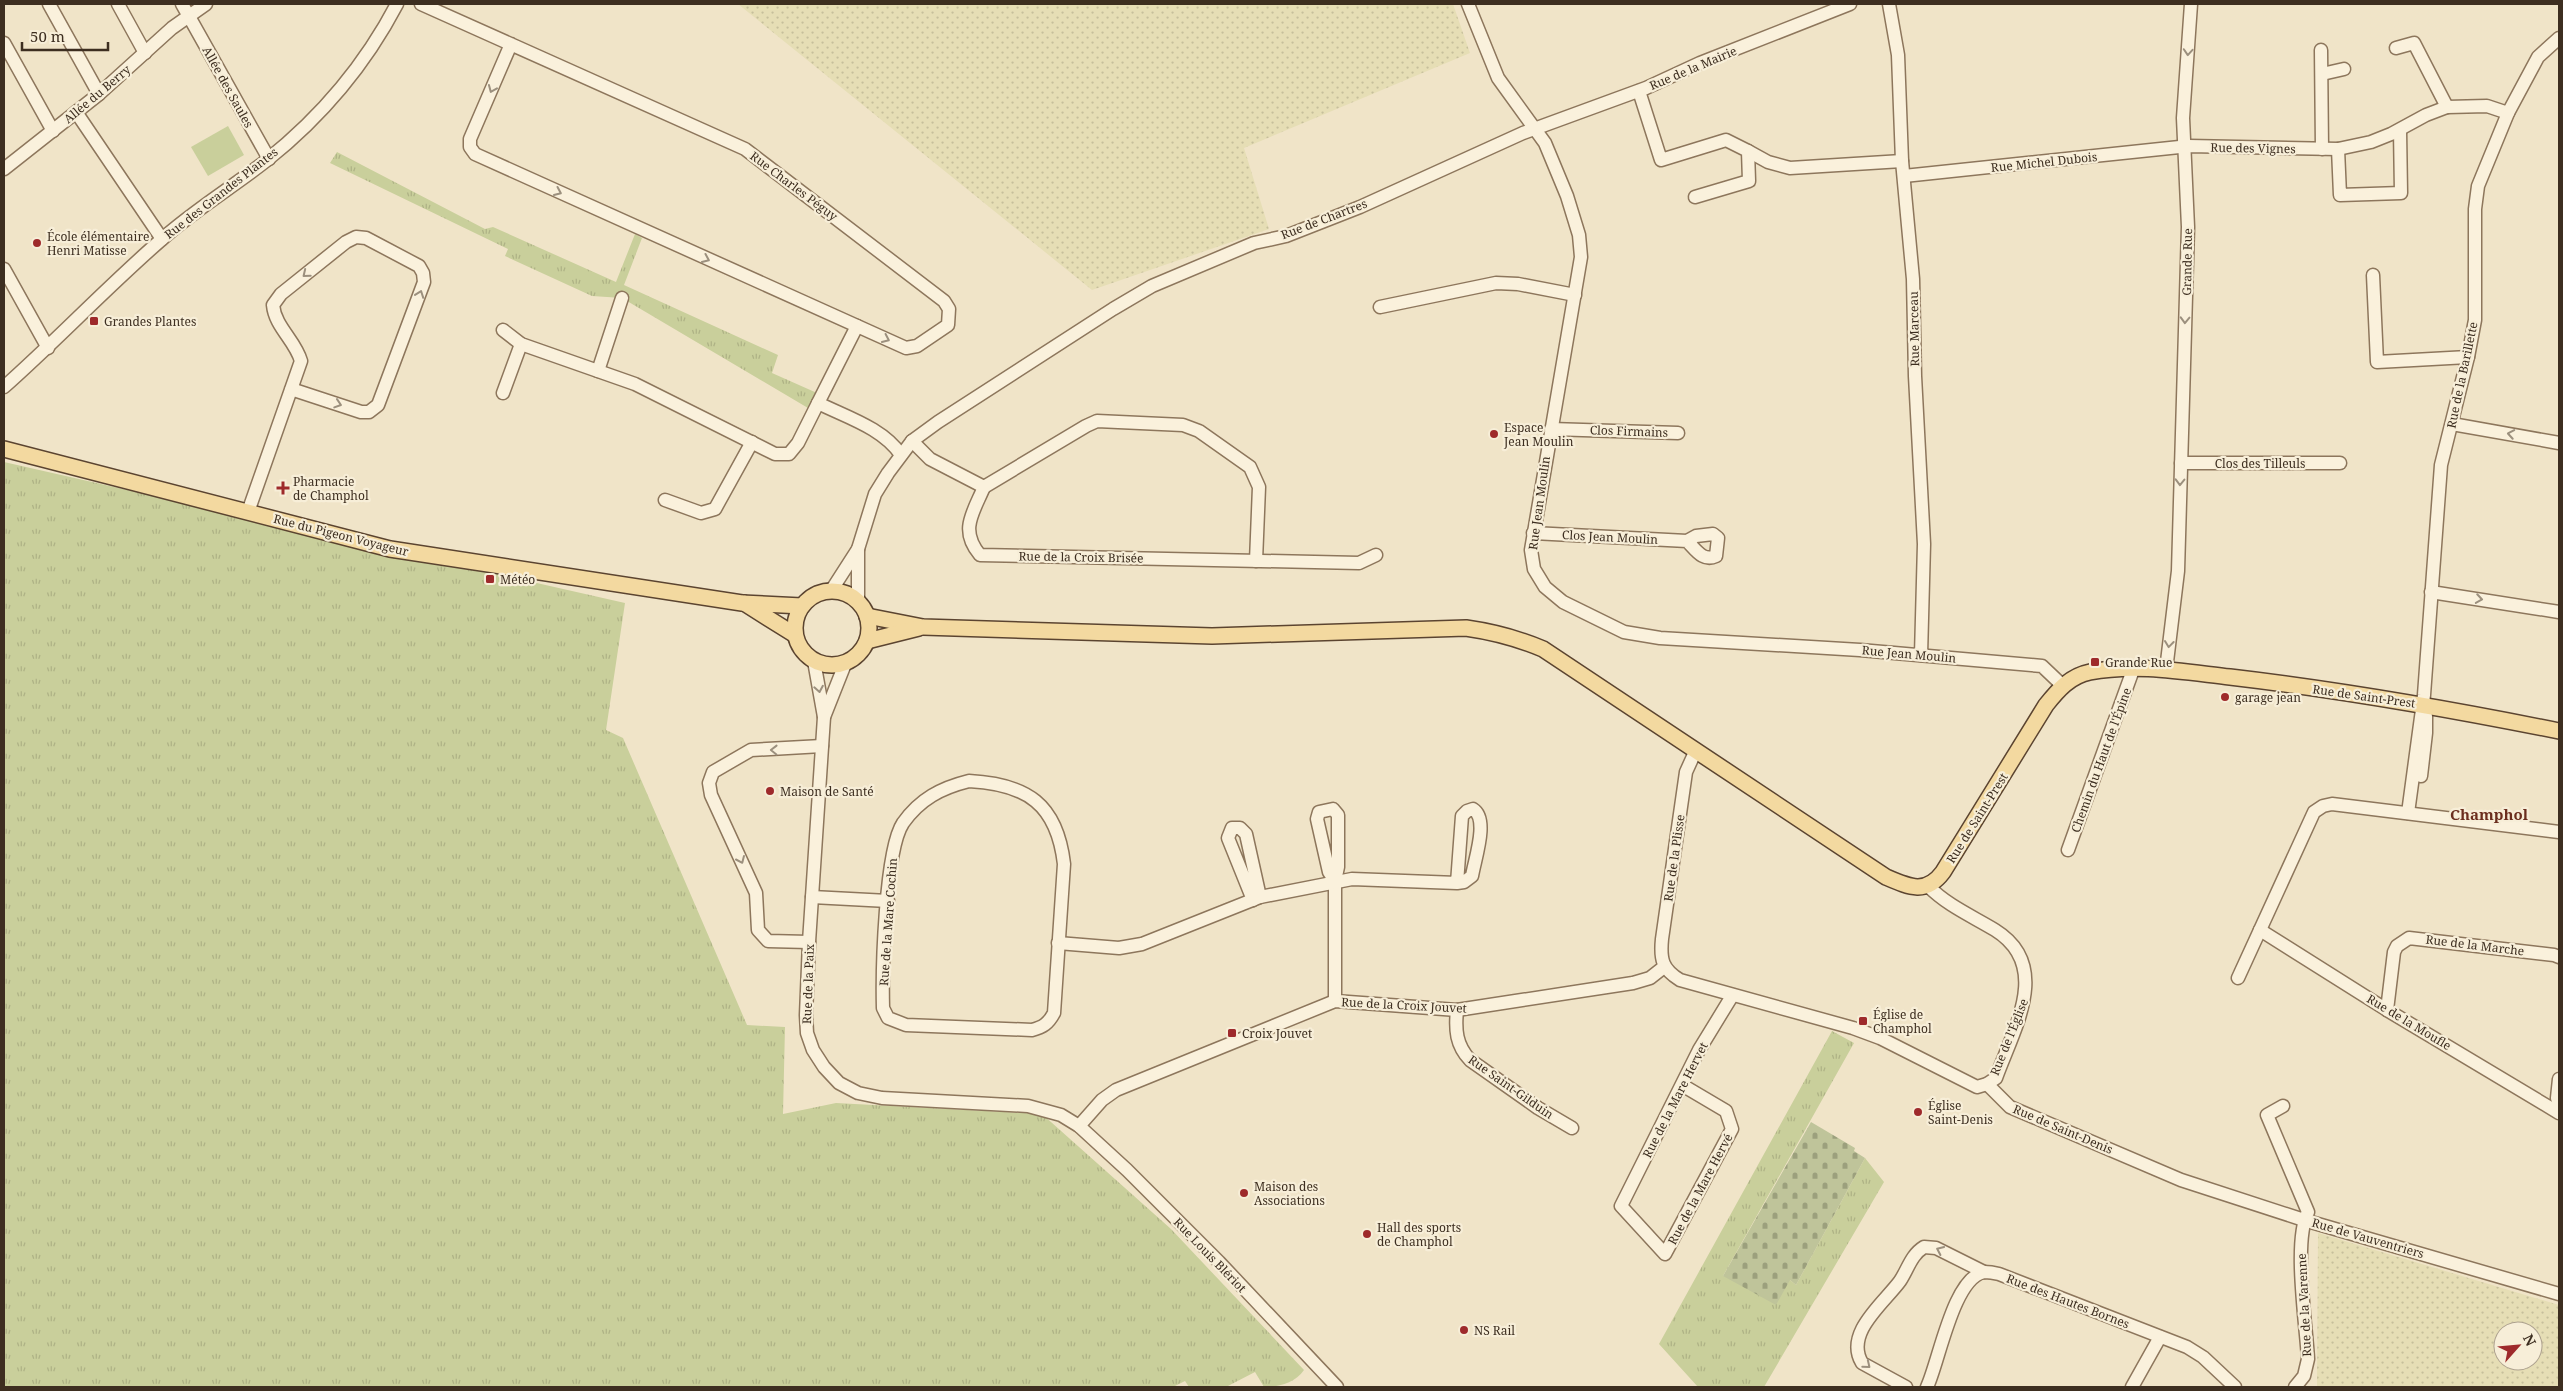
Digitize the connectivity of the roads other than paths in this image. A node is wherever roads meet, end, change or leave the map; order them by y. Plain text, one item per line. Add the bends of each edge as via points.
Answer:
1 (49, 4) edge
2 (118, 4) edge
3 (206, 4) edge
4 (397, 4) edge
5 (421, 4) edge
6 (1468, 4) edge
7 (1850, 4) edge
8 (1889, 4) edge
9 (2191, 4) edge
10 (185, 9) edge
11 (2559, 38) edge
12 (4, 42) edge
13 (511, 44) junction
14 (2396, 48) dead end
15 (2321, 50) dead end
16 (145, 53) junction
17 (2344, 69) dead end
18 (2322, 74) junction
19 (1639, 91) junction
20 (99, 94) junction
21 (2447, 107) junction
22 (76, 112) junction
23 (2508, 113) junction
24 (1535, 130) junction
25 (2400, 130) junction
26 (53, 131) junction
27 (2184, 149) junction
28 (2322, 149) junction
29 (2338, 149) junction
30 (1748, 151) junction
31 (269, 159) junction
32 (1902, 161) junction
33 (5, 165) edge
34 (1904, 176) junction
35 (1695, 197) dead end
36 (162, 239) junction
37 (4, 269) edge
38 (2373, 274) dead end
39 (1575, 295) junction
40 (622, 298) dead end
41 (1380, 307) dead end
42 (857, 326) junction
43 (504, 330) dead end
44 (520, 344) junction
45 (48, 348) junction
46 (2468, 357) junction
47 (598, 371) junction
48 (4, 388) edge
49 (291, 389) junction
50 (503, 393) dead end
51 (818, 403) junction
52 (2452, 424) junction
53 (1551, 429) junction
54 (1678, 433) dead end
55 (912, 441) junction
56 (752, 442) junction
57 (2559, 443) edge
58 (4, 449) edge
59 (901, 455) junction
60 (2181, 463) junction
61 (2340, 463) dead end
62 (984, 487) junction
63 (665, 500) dead end
64 (248, 512) junction
65 (1533, 533) junction
66 (1687, 541) dead end
67 (858, 549) junction
68 (1376, 555) dead end
69 (1256, 561) junction
70 (831, 591) junction
71 (2431, 592) junction
72 (858, 601) junction
73 (742, 603) junction
74 (802, 606) junction
75 (2559, 612) edge
76 (867, 616) junction
77 (923, 627) junction
78 (795, 635) junction
79 (867, 641) junction
80 (1921, 655) junction
81 (814, 661) junction
82 (845, 664) junction
83 (2133, 670) junction
84 (2166, 670) junction
85 (2062, 686) junction
86 (2422, 704) junction
87 (824, 717) junction
88 (2559, 731) edge
89 (822, 746) junction
90 (1696, 750) junction
91 (2412, 813) junction
92 (2559, 832) edge
93 (2068, 850) dead end
94 (1335, 882) junction
95 (1457, 883) junction
96 (1928, 886) junction
97 (812, 897) junction
98 (1256, 899) junction
99 (888, 901) junction
100 (2260, 930) junction
101 (809, 942) junction
102 (1058, 943) junction
103 (2559, 957) edge
104 (1664, 967) junction
105 (2238, 978) dead end
106 (1732, 996) junction
107 (1335, 1001) junction
108 (1457, 1010) junction
109 (2387, 1010) junction
110 (2559, 1078) edge
111 (1987, 1084) junction
112 (1682, 1085) junction
113 (2559, 1104) edge
114 (2283, 1106) dead end
115 (2559, 1113) edge
116 (1079, 1126) junction
117 (1572, 1128) dead end
118 (1621, 1206) joint
119 (2304, 1220) junction
120 (1984, 1272) junction
121 (2559, 1294) edge
122 (2160, 1337) junction
123 (1336, 1387) edge
124 (1906, 1387) edge
125 (1927, 1387) edge
126 (2132, 1387) edge
127 (2235, 1387) edge
128 (2295, 1387) edge

1 - 20 street
2 - 16 street
3 - 10 street, Allée du Berry
4 - 31 street, Rue des Grandes Plantes via 344,86 320,114
5 - 13 street, Rue Charles Péguy
6 - 24 street, Rue Jean Moulin via 1498,78
7 - 19 street, Rue de la Mairie via 1700,63
8 - 32 street, Rue Marceau via 1898,55
9 -> 27 street, Grande Rue
10 - 16 street, Allée du Berry
10 - 31 street, Allée des Saules
11 - 23 street, Rue de la Barillette via 2538,56
12 - 26 street
13 -> 42 street, Rue Charles Péguy via 470,140 475,154
42 -> 13 street, Rue Charles Péguy via 911,349 948,325 949,309 745,149
14 - 21 street via 2414,43
15 - 18 street
16 - 20 street, Allée du Berry
17 - 18 street
18 - 28 street
19 - 24 street, Rue de la Mairie
19 - 30 street via 1662,160 1726,140
20 - 22 street, Allée du Berry
21 - 23 street, Rue des Vignes via 2487,106
21 - 25 street, Rue des Vignes
22 - 26 street, Allée du Berry
22 - 36 street
23 - 46 street, Rue de la Barillette via 2478,186 2474,209 2475,320
24 - 39 street, Rue Jean Moulin via 1545,143 1579,235 1581,257
24 - 55 street, Rue de Chartres via 1360,207 1286,236 1254,242 1152,286 1113,308
25 - 29 street, Rue des Vignes via 2371,142
25 - 29 street via 2401,193 2340,195
26 - 33 street, Allée du Berry
27 - 28 street, Rue des Vignes via 2189,146
27 - 34 street, Rue Michel Dubois
27 -> 60 street, Grande Rue via 2188,227
28 - 29 street, Rue des Vignes
30 - 32 street via 1768,162 1790,168
30 - 35 street via 1749,181
31 - 36 street, Rue des Grandes Plantes
32 - 34 street, Rue Marceau
34 - 80 street, Rue Marceau via 1913,279 1924,544
36 - 45 street, Rue des Grandes Plantes
37 - 45 street
38 - 46 street via 2377,362
39 - 41 street via 1496,283
39 - 53 street, Rue Jean Moulin
40 - 47 street
42 - 51 street
43 - 44 street
44 - 47 street
44 - 50 street
45 - 48 street, Rue des Grandes Plantes
46 - 52 street, Rue de la Barillette
47 - 56 street via 635,384
49 -> 49 street via 361,412 369,412 378,405 424,282 419,266 366,238 356,237 281,294 273,305 274,317 298,351 301,361
49 - 64 street
51 - 56 street via 789,454 776,454
51 - 59 street via 881,434 893,442
57 -> 52 street
52 - 71 street, Rue de la Barillette via 2441,465
53 - 54 street, Clos Firmains
53 - 65 street, Rue Jean Moulin
55 - 59 street, Rue de Chartres
55 - 62 street via 930,459
56 - 63 street via 716,509 701,513
58 - 64 main road, Rue du Pigeon Voyageur
59 - 67 street, Rue de Chartres via 875,494
60 - 61 street, Clos des Tilleuls
60 -> 84 street, Grande Rue via 2178,571
62 - 69 street, Rue de la Croix Brisée via 969,521 970,543 980,555
62 - 69 street via 1097,421 1183,425 1199,431 1250,467 1259,487
64 - 73 main road, Rue du Pigeon Voyageur via 390,549
65 - 66 street, Clos Jean Moulin
65 - 80 street, Rue Jean Moulin via 1531,558 1545,587 1563,602 1624,632 1660,638
67 - 70 street
67 - 72 street
68 - 69 street, Rue de la Croix Brisée via 1359,563
70 - 72 main road via 845,593
70 - 74 main road via 815,595
71 -> 75 street
71 - 86 street, Rue de la Barillette
72 - 76 main road
73 - 74 main road, Rue du Pigeon Voyageur
73 - 78 main road, Rue du Pigeon Voyageur
74 - 78 main road via 796,620
76 - 77 main road
76 - 79 main road
77 - 79 main road
77 - 90 main road via 1212,636 1466,628 1496,632 1542,649
78 - 81 main road via 802,650
79 - 82 main road via 858,655
80 - 85 street, Rue Jean Moulin via 2042,666
81 - 82 main road via 829,666
81 -> 87 street, Rue de la Paix
82 - 87 street, Rue de la Paix
83 - 84 main road, Rue de Saint-Prest
83 - 85 main road, Rue de Saint-Prest via 2089,672
83 - 93 street, Chemin du Haut de l'Épine
84 - 86 main road, Rue de Saint-Prest
85 - 96 main road, Rue de Saint-Prest via 2046,705 1943,872
86 - 88 main road, Rue de Saint-Prest
86 - 91 street
87 - 89 street, Rue de la Paix
89 - 97 street, Rue de la Paix
89 -> 101 street via 751,750 713,772 709,783 711,795 756,893 758,930 768,940
90 - 96 main road via 1886,877 1903,885
90 - 104 street, Rue de la Plisse via 1686,772 1662,939
91 - 92 street
91 - 100 street via 2332,804 2314,812
94 - 94 street via 1338,816 1333,809 1325,809 1319,812 1317,819 1329,872
94 - 95 street via 1352,878
94 - 98 street
94 - 107 street
95 - 95 street via 1472,876 1482,822 1473,809 1462,816
96 - 111 street, Rue de l'Église via 1949,905 2010,941 2021,956 2026,973 2026,994 1996,1078
97 - 99 street
97 - 101 street, Rue de la Paix
98 - 98 street via 1246,834 1240,828 1232,828 1228,838
98 - 102 street via 1142,944 1119,948
99 - 102 street, Rue de la Mare Cochin via 883,1008 888,1018 906,1025 1032,1030 1042,1027 1049,1023 1054,1013
99 - 102 street, Rue de la Mare Cochin via 893,847 902,824 921,802 943,787 969,781 1014,787 1037,803 1052,821 1061,844 1064,864
100 - 105 street
100 - 109 street, Rue de la Moufle
101 - 116 street, Rue de la Paix via 807,1033 813,1050 839,1083 882,1098 1045,1109
103 - 109 street, Rue de la Marche via 2409,938 2394,952
104 - 106 street via 1680,980
104 - 108 street, Rue de la Croix Jouvet via 1650,978 1633,983
106 - 111 street via 1853,1028 1978,1087
106 - 112 street, Rue de la Mare Hervet
107 - 108 street, Rue de la Croix Jouvet
107 - 116 street, Rue de la Croix Jouvet via 1116,1090 1102,1100
108 - 117 street, Rue Saint-Gilduin via 1457,1039 1470,1060
109 - 115 street, Rue de la Moufle
110 - 113 street
111 - 119 street, Rue de Saint-Denis via 2010,1108 2181,1180
112 - 118 street, Rue de la Mare Hervet
112 - 118 street, Rue de la Mare Hervé via 1726,1111 1732,1129 1665,1254
114 - 119 street, Rue de Vauventriers via 2267,1115 2308,1212
116 - 123 street, Rue Louis Blériot via 1219,1262
119 - 121 street, Rue de Vauventriers
119 - 128 street, Rue de la Varenne via 2300,1244 2308,1359 2304,1376
120 - 122 street, Rue des Hautes Bornes via 2000,1274
120 -> 124 street, Rue des Hautes Bornes via 1936,1248 1924,1247 1914,1254 1901,1280 1863,1326 1856,1351 1864,1366
120 - 125 street via 1972,1280 1953,1309
122 - 126 street
122 - 127 street, Rue des Hautes Bornes via 2203,1357

